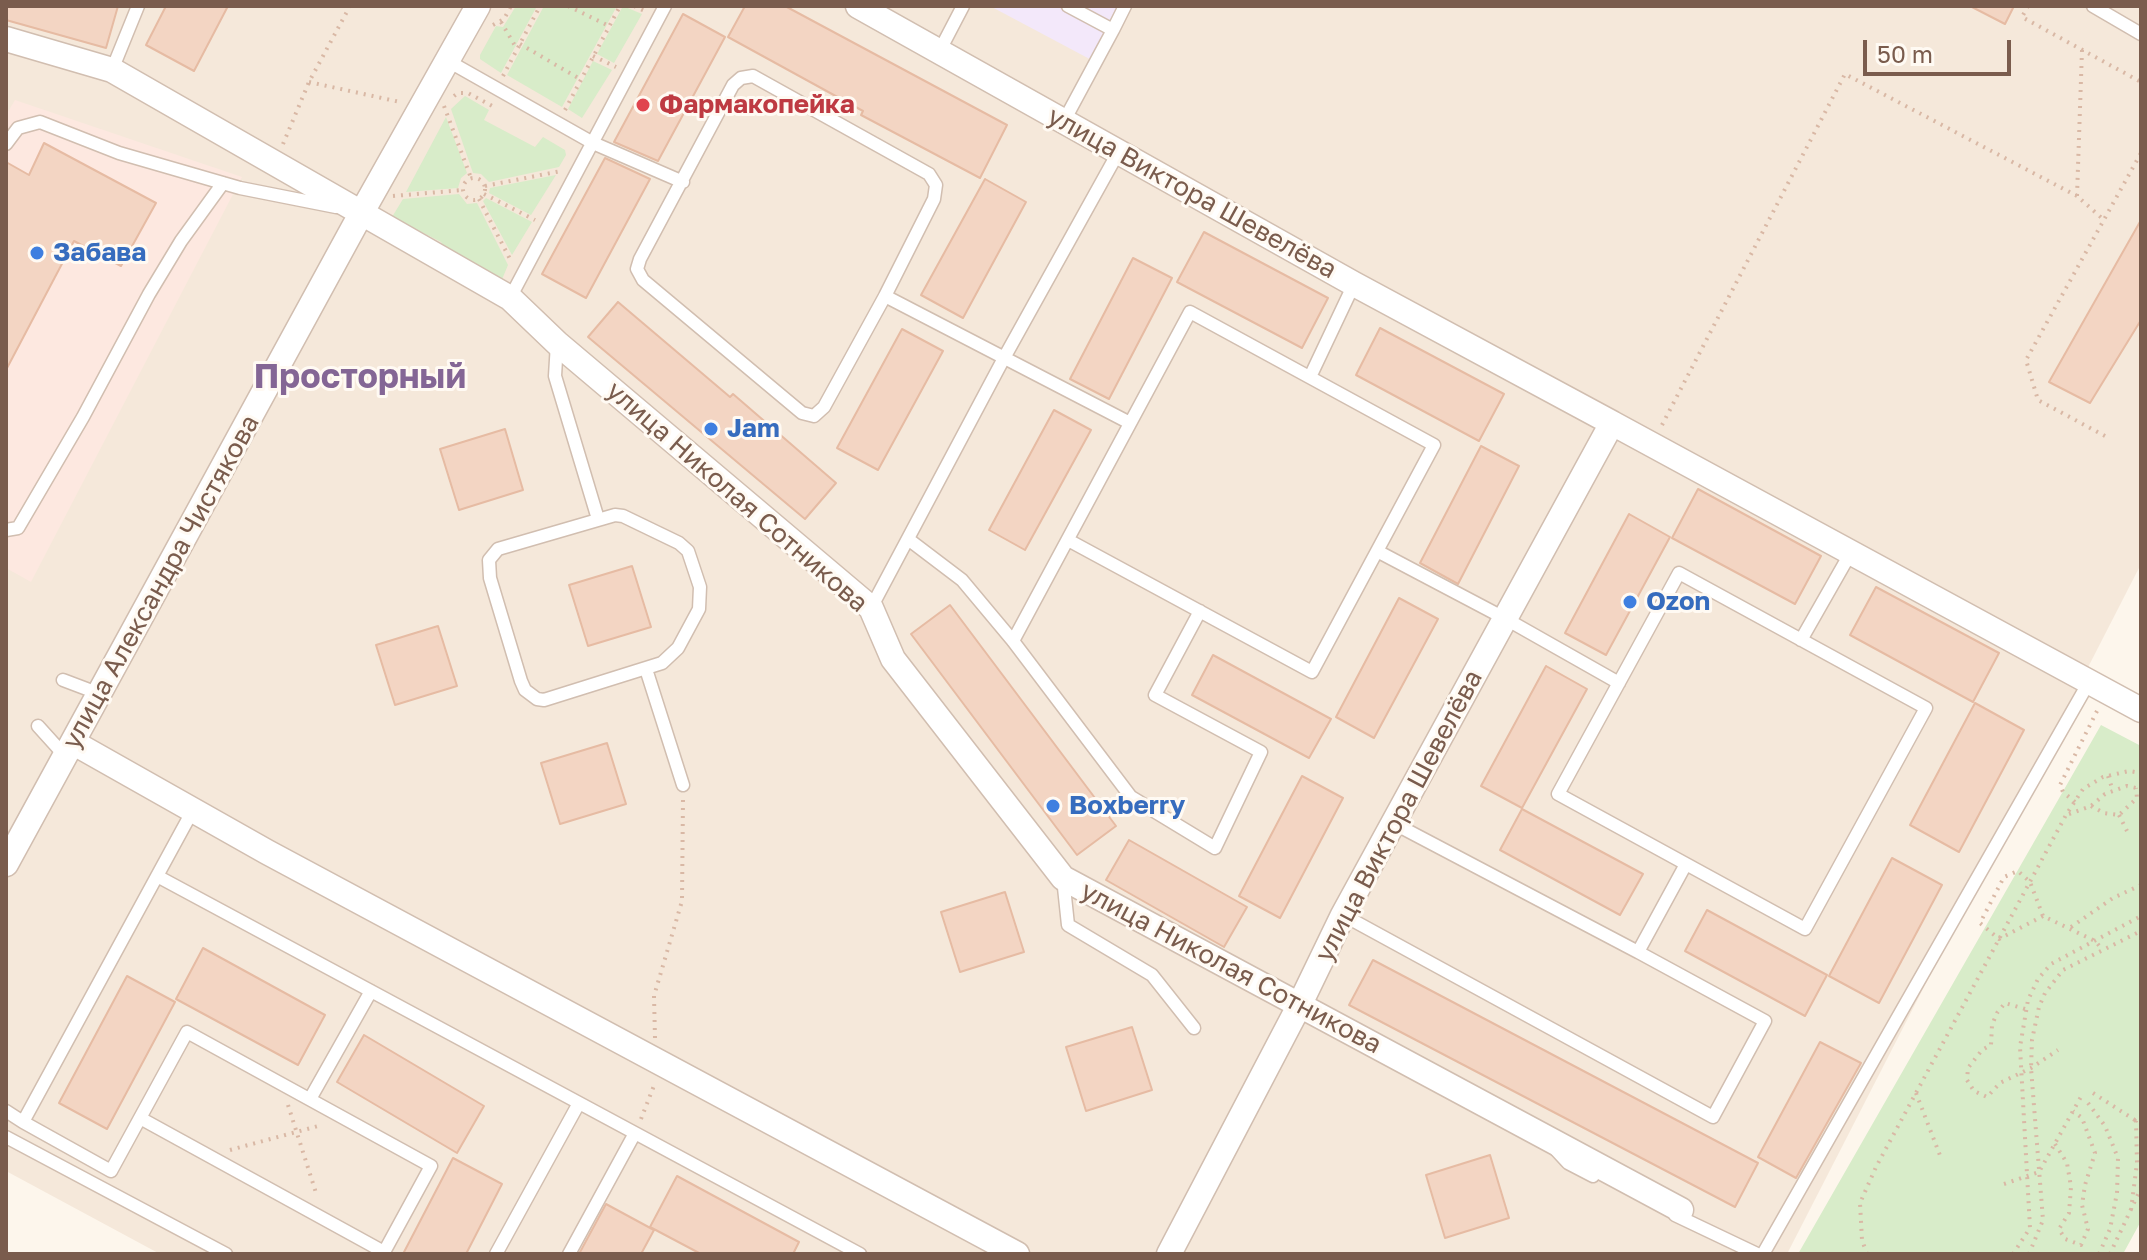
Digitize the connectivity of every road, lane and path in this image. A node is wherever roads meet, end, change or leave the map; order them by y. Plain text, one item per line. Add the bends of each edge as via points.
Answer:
1 (138, 6) edge
2 (350, 6) edge
3 (511, 6) edge
4 (540, 6) edge
5 (568, 6) edge
6 (620, 6) edge
7 (665, 6) edge
8 (858, 6) edge
9 (963, 6) edge
10 (1068, 6) edge
11 (1125, 6) edge
12 (2028, 6) edge
13 (2093, 6) edge
14 (487, 10) edge
15 (501, 22) junction
16 (609, 26) junction
17 (1113, 30) junction
18 (2141, 34) edge
19 (485, 37) dead end
20 (6, 39) edge
21 (518, 47) junction
22 (2082, 50) junction
23 (939, 52) junction
24 (593, 56) junction
25 (448, 61) junction
26 (112, 70) junction
27 (629, 73) junction
28 (502, 78) dead end
29 (580, 79) junction
30 (309, 82) junction
31 (2141, 82) edge
32 (401, 102) dead end
33 (444, 106) junction
34 (507, 115) dead end
35 (439, 121) dead end
36 (1064, 121) junction
37 (599, 130) junction
38 (593, 143) junction
39 (6, 144) edge
40 (1119, 151) junction
41 (2141, 153) edge
42 (275, 163) junction
43 (580, 167) junction
44 (471, 178) junction
45 (683, 182) junction
46 (223, 183) junction
47 (405, 183) dead end
48 (485, 186) junction
49 (463, 190) junction
50 (484, 194) junction
51 (399, 195) junction
52 (2077, 196) junction
53 (479, 199) junction
54 (372, 211) junction
55 (2104, 220) junction
56 (548, 226) junction
57 (1354, 284) junction
58 (515, 288) junction
59 (885, 296) junction
60 (557, 343) junction
61 (1004, 358) junction
62 (1310, 377) junction
63 (1130, 423) junction
64 (1612, 423) junction
65 (2105, 436) dead end
66 (1651, 445) junction
67 (598, 519) junction
68 (6, 530) edge
69 (908, 539) junction
70 (1068, 540) junction
71 (1377, 551) junction
72 (1850, 554) junction
73 (871, 608) junction
74 (1200, 611) junction
75 (1506, 619) junction
76 (1801, 640) junction
77 (1013, 641) junction
78 (646, 669) junction
79 (63, 680) dead end
80 (1619, 683) junction
81 (2098, 687) junction
82 (100, 694) junction
83 (2141, 710) edge
84 (38, 726) dead end
85 (70, 750) junction
86 (2141, 773) edge
87 (2108, 776) junction
88 (683, 785) joint
89 (2139, 789) edge
90 (2113, 791) junction
91 (2075, 802) junction
92 (2091, 806) junction
93 (193, 810) junction
94 (2066, 815) junction
95 (2119, 815) junction
96 (1393, 823) junction
97 (2127, 831) dead end
98 (6, 864) edge
99 (1686, 864) junction
100 (157, 876) junction
101 (1063, 878) junction
102 (2030, 882) junction
103 (2141, 885) edge
104 (1343, 915) junction
105 (2043, 916) junction
106 (2141, 916) edge
107 (2071, 927) junction
108 (2141, 931) edge
109 (1999, 939) junction
110 (2095, 941) junction
111 (2103, 950) junction
112 (1638, 952) junction
113 (371, 991) junction
114 (2032, 991) junction
115 (2043, 998) junction
116 (1299, 1006) junction
117 (2026, 1009) junction
118 (1194, 1028) dead end
119 (2058, 1050) dead end
120 (655, 1060) junction
121 (2031, 1068) junction
122 (2021, 1074) junction
123 (282, 1084) junction
124 (1916, 1093) junction
125 (2093, 1093) dead end
126 (2082, 1095) dead end
127 (310, 1099) junction
128 (579, 1103) junction
129 (2088, 1103) dead end
130 (6, 1111) edge
131 (2073, 1111) junction
132 (140, 1118) junction
133 (345, 1119) junction
134 (23, 1122) junction
135 (2139, 1122) edge
136 (2036, 1129) junction
137 (297, 1132) junction
138 (635, 1133) junction
139 (1541, 1133) junction
140 (2024, 1134) junction
141 (6, 1137) edge
142 (2055, 1144) junction
143 (208, 1156) junction
144 (1941, 1158) dead end
145 (2039, 1172) junction
146 (2027, 1178) junction
147 (2004, 1184) dead end
148 (2141, 1188) edge
149 (1681, 1210) dead end
150 (2131, 1210) junction
151 (324, 1219) junction
152 (384, 1253) edge
153 (226, 1254) edge
154 (496, 1254) edge
155 (569, 1254) edge
156 (860, 1254) edge
157 (1017, 1254) edge
158 (1169, 1254) edge
159 (1760, 1254) edge
160 (1867, 1254) edge
161 (2013, 1254) edge
162 (2029, 1254) edge
163 (2099, 1254) edge
164 (2110, 1254) edge

1 - 26 lane
2 - 30 path
3 - 15 path
4 - 21 path
5 - 16 path
6 - 16 path
7 - 27 lane
8 - 23 street, улица Виктора Шевелёва
9 - 23 lane
10 - 17 lane
11 - 17 lane
12 - 22 path via 2022,17
13 - 18 lane
14 - 15 path
14 - 25 street, улица Александра Чистякова
15 - 19 path
15 - 21 path
16 - 24 path
17 - 36 lane
20 - 26 street, улица Николая Сотникова
21 - 28 path
21 - 29 path
22 - 31 path
22 - 52 path
23 - 36 street, улица Виктора Шевелёва
24 - 27 path
24 - 29 path
25 - 38 lane
25 - 54 street, улица Александра Чистякова
26 - 42 street, улица Николая Сотникова
27 - 37 lane
29 - 37 path via 564,112
30 - 32 path
30 - 42 path
33 - 34 path via 461,92
33 - 35 path
33 - 44 path
36 - 40 street, улица Виктора Шевелёва
37 - 38 lane
38 - 43 lane
38 - 45 lane
39 - 46 lane via 18,128 40,122 119,153
40 - 57 street, улица Виктора Шевелёва
40 - 61 lane
41 - 55 path
42 - 54 street, улица Николая Сотникова
43 - 48 path
43 - 56 lane
44 - 48 path
44 - 49 path
45 - 59 lane via 733,85 753,76 929,174 936,185 934,199
45 - 59 lane via 637,269 643,280 802,413 814,416 824,407
46 - 54 lane
46 - 68 lane via 149,294 18,528
47 - 51 path
48 - 50 path
49 - 51 path
49 - 53 path via 467,198
50 - 53 path
50 - 56 path
51 - 54 path
51 - 54 path
52 - 55 path
52 - 66 path via 1845,74
53 - 58 path
54 - 58 street, улица Николая Сотникова
54 - 82 street, улица Александра Чистякова
55 - 65 path via 2026,360 2038,400
56 - 58 lane
57 - 62 lane
57 - 64 street, улица Виктора Шевелёва
58 - 60 street, улица Николая Сотникова
59 - 61 lane
60 - 67 lane via 555,376
60 - 73 street, улица Николая Сотникова
61 - 63 lane
61 - 69 lane
62 - 63 lane via 1190,312
62 - 71 lane via 1434,445
63 - 70 lane
64 - 66 street, улица Виктора Шевелёва
64 - 75 street, улица Виктора Шевелёва
66 - 72 street, улица Виктора Шевелёва
67 - 78 lane via 623,516 679,543 692,560 700,587 699,609 673,655
67 - 78 lane via 498,549 489,560 521,681 530,695 544,700
69 - 73 lane
69 - 77 lane via 962,580
70 - 74 lane
70 - 77 lane
71 - 74 lane via 1312,672
71 - 75 lane
72 - 76 lane
72 - 81 street, улица Виктора Шевелёва
73 - 101 street, улица Николая Сотникова via 893,659
74 - 77 lane via 1155,695 1261,752 1215,848 1131,797
75 - 80 lane
75 - 96 street, улица Виктора Шевелёва
76 - 80 lane via 1679,573
76 - 99 lane via 1926,708 1805,929
78 - 88 lane
79 - 82 lane
80 - 99 lane via 1558,794
81 - 83 street, улица Виктора Шевелёва
81 - 91 path via 2060,785
81 - 159 lane
82 - 85 street, улица Александра Чистякова
84 - 85 lane
85 - 93 street
85 - 98 street, улица Александра Чистякова
86 - 87 path
87 - 90 path
87 - 91 path via 2083,789
88 - 120 path via 682,901 654,996
89 - 90 path
89 - 95 path
90 - 92 path
91 - 94 path
92 - 94 path
92 - 95 path
93 - 100 lane
93 - 120 street
94 - 102 path
95 - 97 path
96 - 104 street, улица Виктора Шевелёва
96 - 112 lane
99 - 112 lane
100 - 113 lane
100 - 134 lane
101 - 116 street, улица Николая Сотникова
101 - 118 lane via 1068,925 1152,975
102 - 105 path
102 - 109 path
102 - 109 path via 2018,871 2004,877 1980,923
103 - 107 path
104 - 112 lane via 1713,1117 1765,1021
104 - 116 street, улица Виктора Шевелёва
105 - 107 path
105 - 109 path
106 - 110 path
107 - 110 path
108 - 111 path
109 - 124 path
110 - 111 path
110 - 114 path via 2051,964
111 - 115 path via 2063,970
113 - 127 lane
113 - 128 lane
114 - 115 path
114 - 117 path
115 - 121 path
116 - 139 street, улица Николая Сотникова
116 - 158 street, улица Виктора Шевелёва
117 - 122 path
117 - 122 path via 2005,1003 1992,1025 1991,1045 1968,1068 1967,1080 1987,1097 2000,1083
119 - 121 path
120 - 138 path via 656,1087
120 - 157 street
121 - 122 path
121 - 136 path
122 - 140 path
123 - 127 lane
123 - 132 lane via 187,1032
123 - 137 path
124 - 144 path
124 - 160 path via 1860,1203
125 - 135 path
126 - 131 path
127 - 133 lane
128 - 138 lane
128 - 154 lane
129 - 163 path via 2118,1158 2110,1229
130 - 134 lane
131 - 142 path
131 - 142 path via 2082,1118 2095,1153 2085,1185 2082,1205 2088,1229 2081,1245 2065,1239 2059,1229 2069,1213 2071,1187 2067,1163
132 - 134 lane via 111,1171
132 - 143 lane
133 - 137 path
133 - 152 lane via 431,1166
135 - 150 path
136 - 140 path
136 - 145 path
137 - 143 path
137 - 151 path
138 - 155 lane
138 - 156 lane
139 - 149 street, улица Николая Сотникова
139 - 159 lane via 1568,1163
140 - 146 path
141 - 153 lane
142 - 145 path
143 - 151 lane
145 - 146 path
145 - 162 path via 2043,1220
146 - 147 path
146 - 161 path via 2030,1228
148 - 150 path
150 - 164 path
151 - 152 lane

